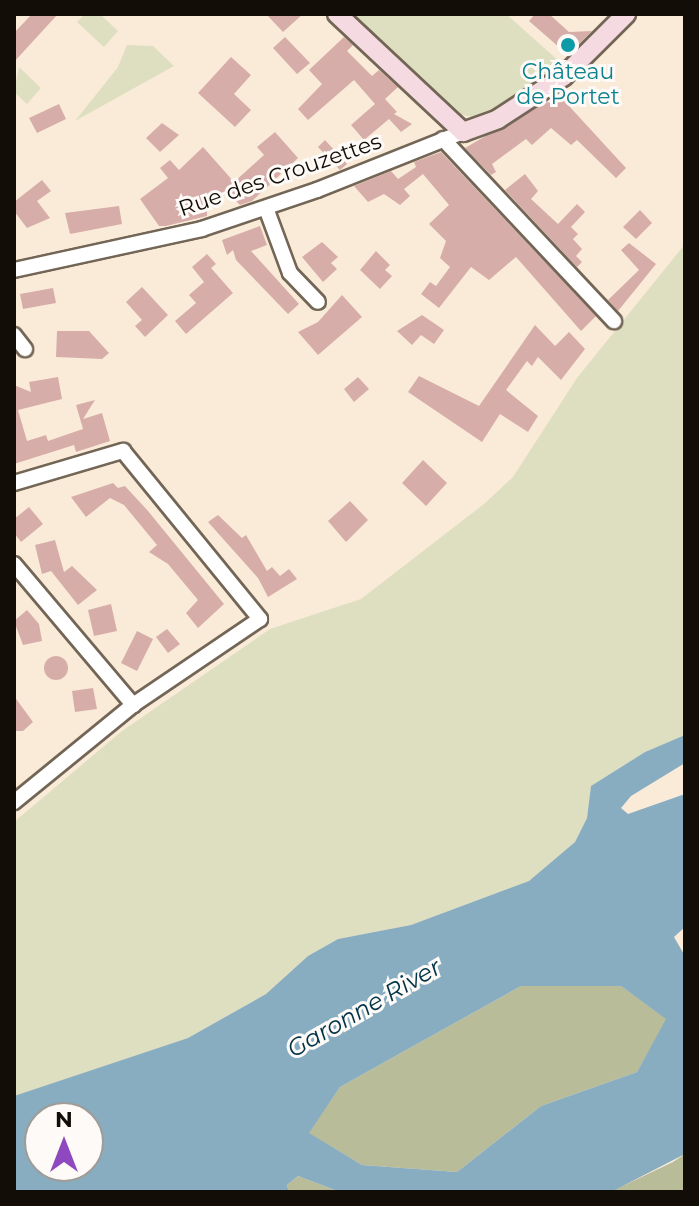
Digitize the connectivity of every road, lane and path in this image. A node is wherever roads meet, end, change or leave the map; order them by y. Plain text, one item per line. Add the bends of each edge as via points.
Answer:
1 (337, 14) edge
2 (626, 14) edge
3 (463, 132) junction
4 (443, 139) junction
5 (266, 208) junction
6 (14, 270) edge
7 (318, 302) dead end
8 (614, 321) dead end
9 (14, 335) edge
10 (25, 349) dead end
11 (14, 483) edge
12 (14, 564) edge
13 (133, 705) junction
14 (14, 802) edge

1 - 3 street
2 - 3 street via 564,76 498,119
3 - 4 street, Rue des Crouzettes
4 - 5 street, Rue des Crouzettes
4 - 8 street
5 - 6 street, Rue des Crouzettes via 202,229
5 - 7 street via 290,273
9 - 10 street
11 - 13 street via 123,451 260,619
12 - 13 street
13 - 14 street

